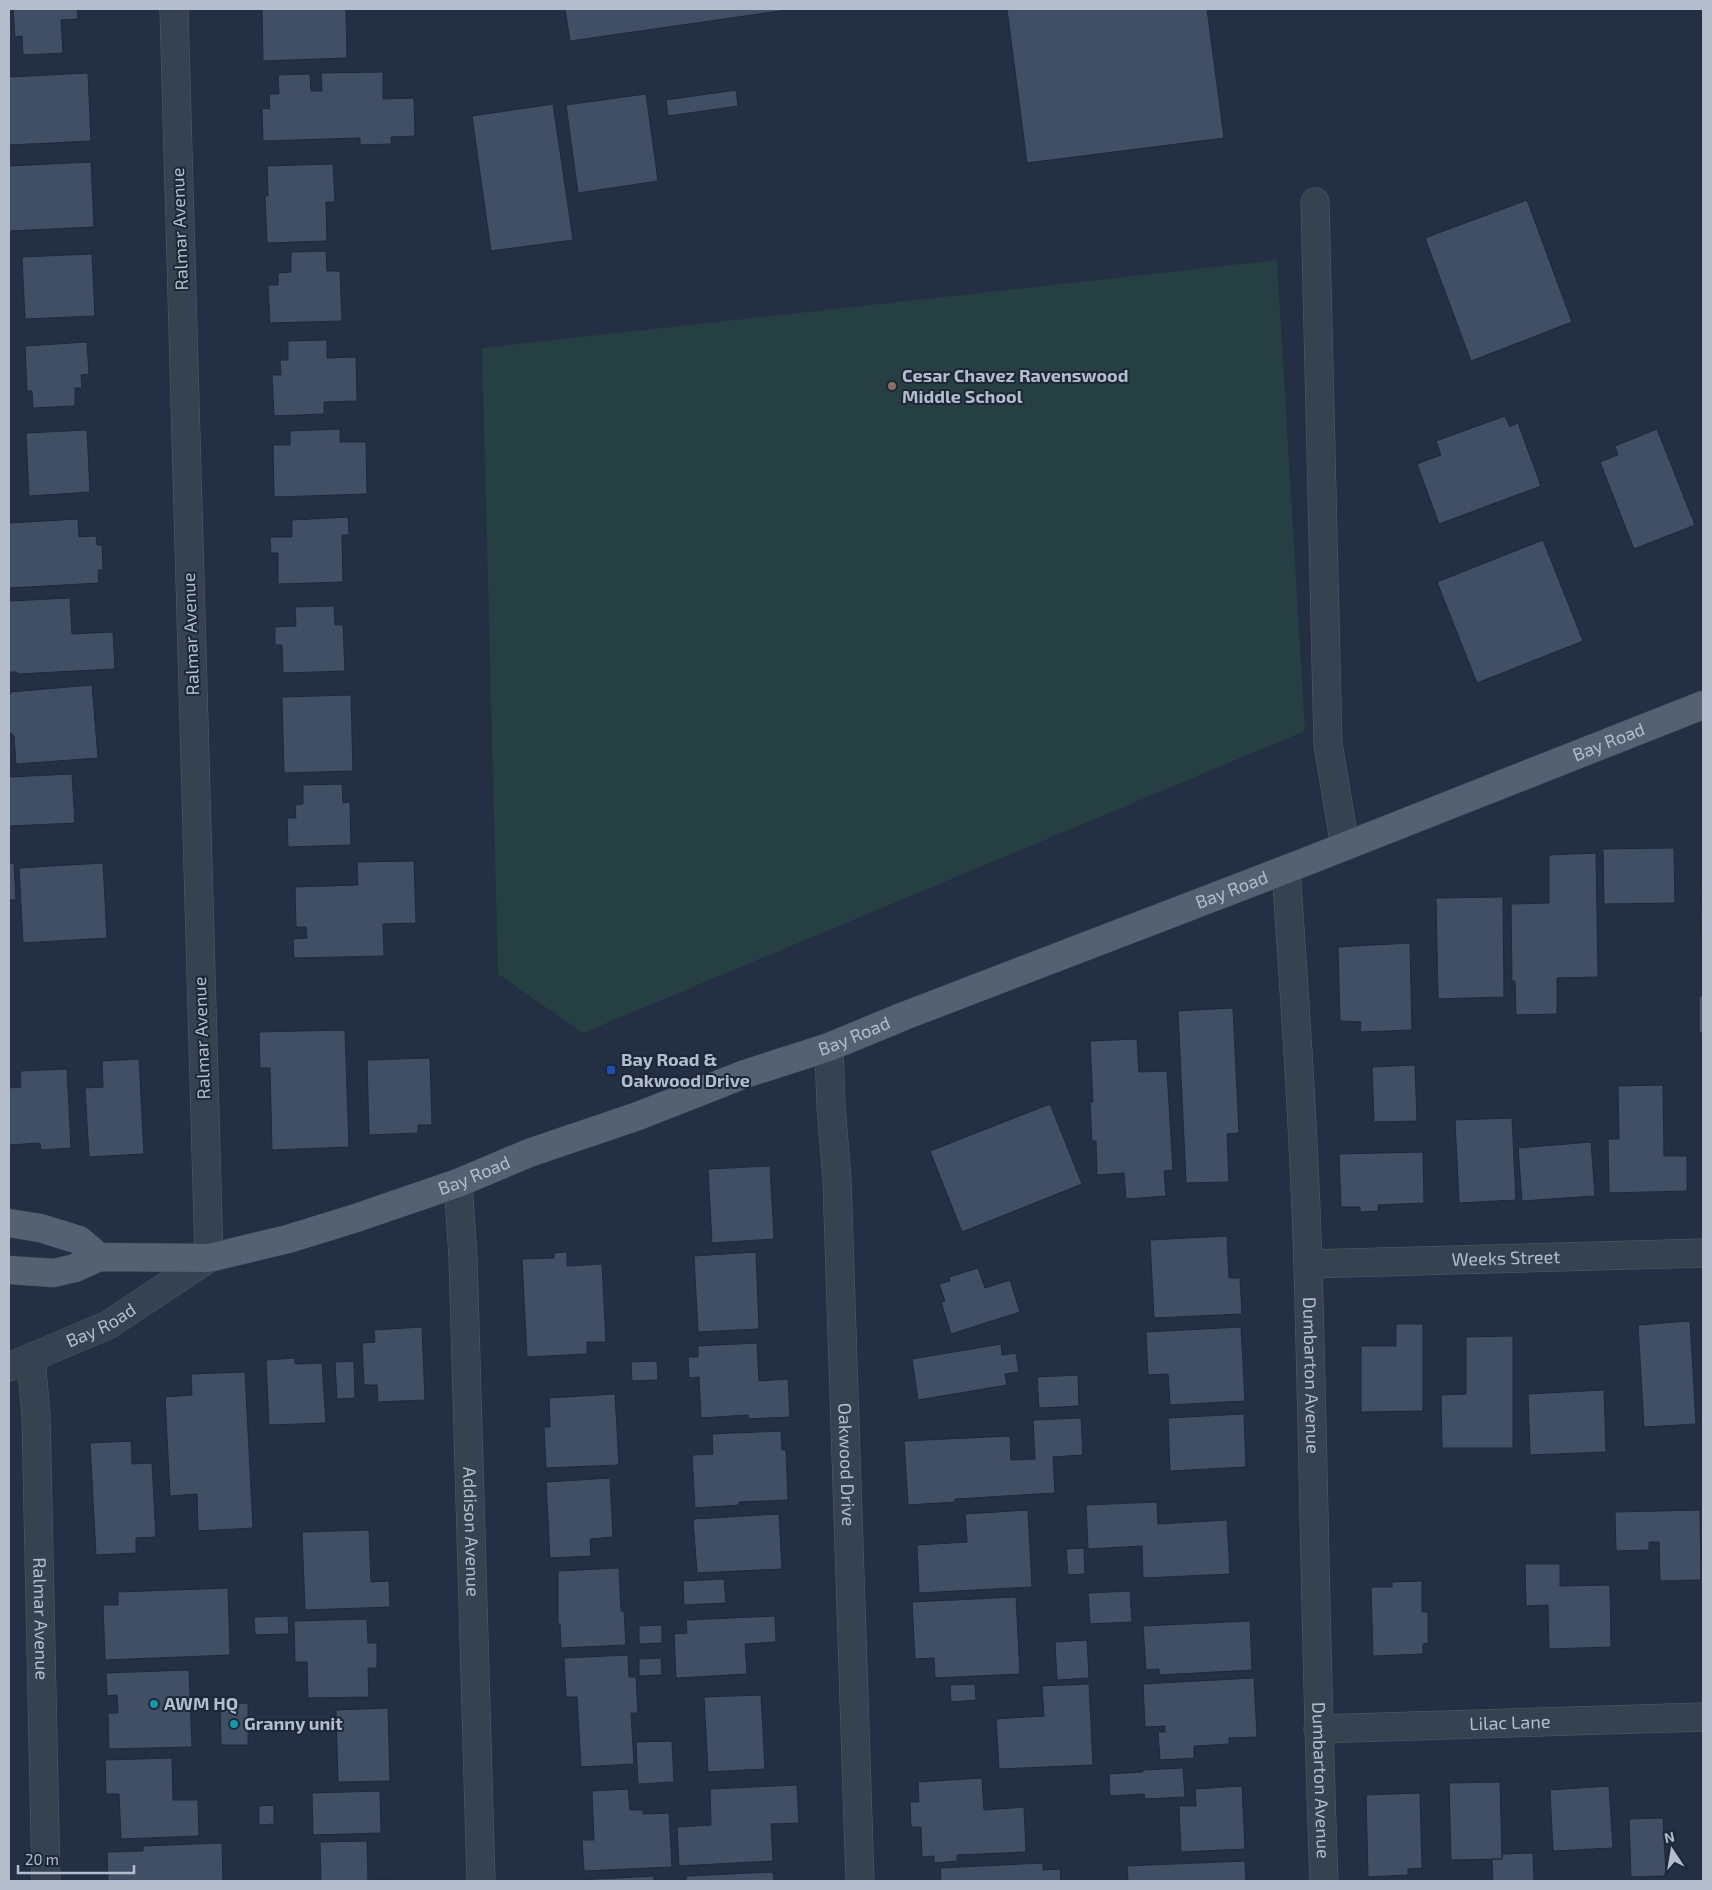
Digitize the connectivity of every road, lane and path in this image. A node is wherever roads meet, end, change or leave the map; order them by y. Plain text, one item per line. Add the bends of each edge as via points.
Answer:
1 (174, 9) edge
2 (1315, 202) dead end
3 (1703, 705) edge
4 (1345, 846) junction
5 (1286, 870) junction
6 (829, 1047) junction
7 (458, 1183) junction
8 (9, 1223) edge
9 (1703, 1252) edge
10 (99, 1257) junction
11 (209, 1258) junction
12 (1308, 1264) junction
13 (9, 1270) edge
14 (20, 1362) edge
15 (1703, 1716) edge
16 (1318, 1729) junction
17 (46, 1881) edge
18 (482, 1881) edge
19 (860, 1881) edge
20 (1324, 1881) edge

1 - 11 street, Ralmar Avenue
2 - 4 street via 1328,744
3 - 4 main road, Bay Road
4 - 5 main road, Bay Road
5 - 6 main road, Bay Road
5 - 12 street, Dumbarton Avenue
6 - 7 main road, Bay Road via 529,1153
6 - 19 street, Oakwood Drive via 837,1180
7 - 11 main road, Bay Road via 311,1232
7 - 18 street, Addison Avenue
8 - 10 main road via 79,1240
9 - 12 street, Weeks Street
10 - 11 main road
10 - 13 main road via 54,1273
11 - 14 street, Bay Road via 108,1325
12 - 16 street, Dumbarton Avenue
14 - 17 street, Ralmar Avenue via 36,1416
15 - 16 street, Lilac Lane
16 - 20 street, Dumbarton Avenue

